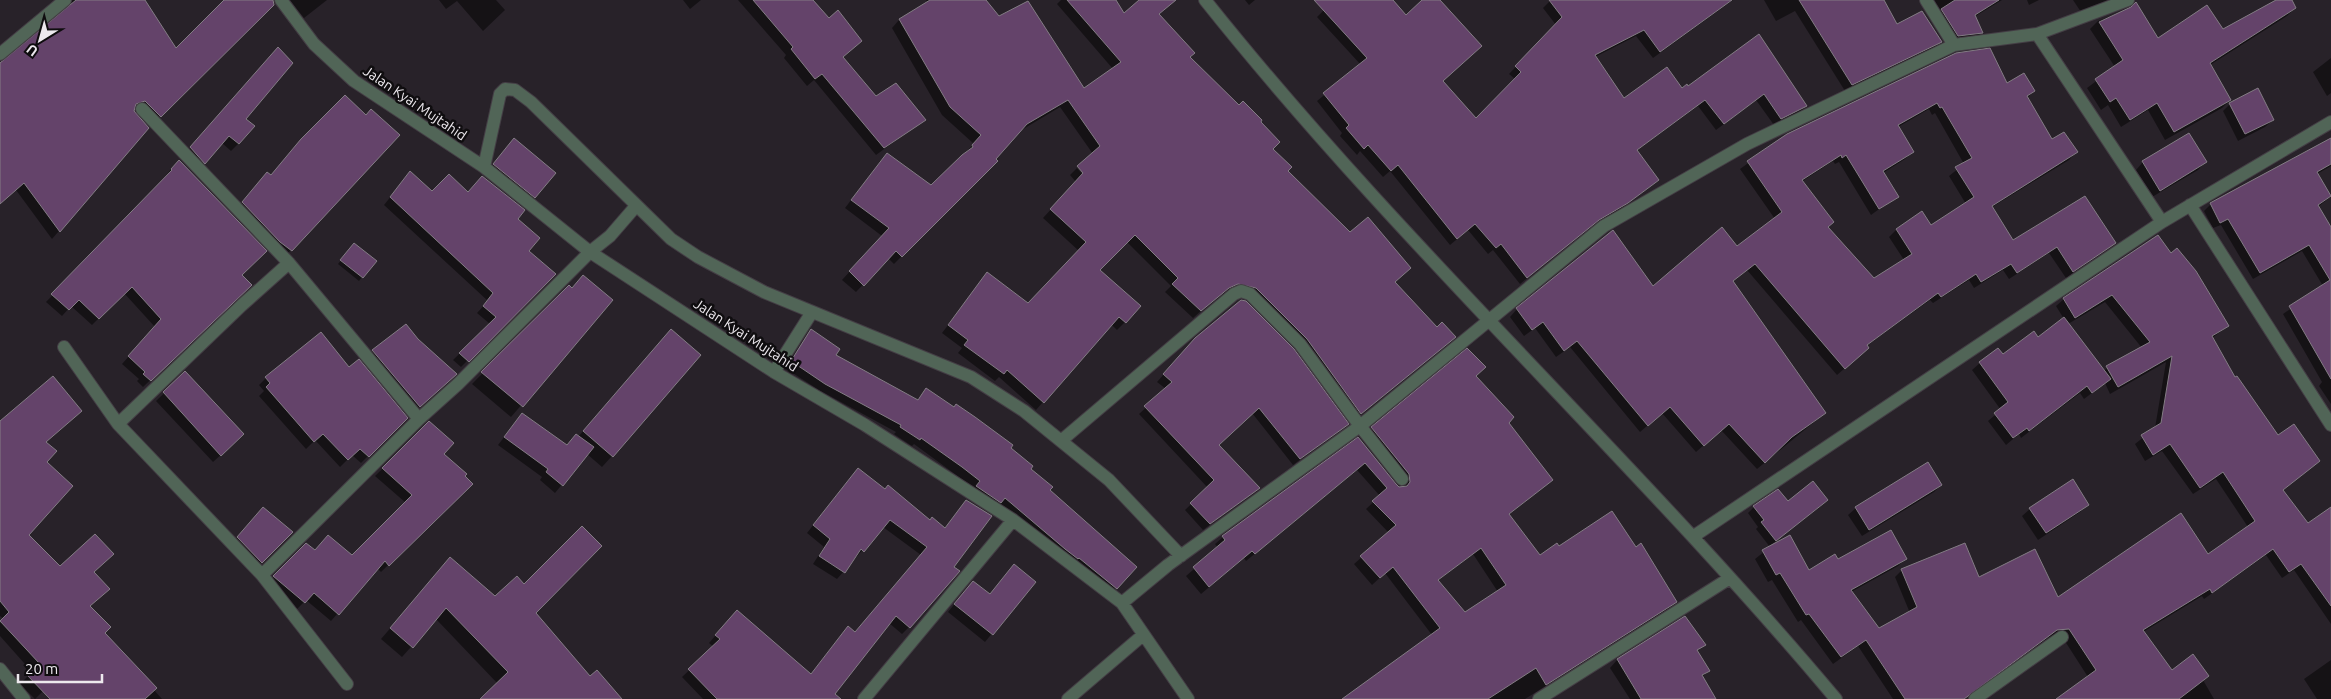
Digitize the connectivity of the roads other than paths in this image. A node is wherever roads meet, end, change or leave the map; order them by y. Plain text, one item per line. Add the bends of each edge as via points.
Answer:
1 (65, 0) edge
2 (281, 0) edge
3 (1205, 0) edge
4 (1926, 0) edge
5 (2128, 0) edge
6 (2037, 34) junction
7 (1954, 46) junction
8 (0, 54) edge
9 (142, 109) dead end
10 (2331, 122) edge
11 (484, 167) junction
12 (2190, 205) junction
13 (634, 209) junction
14 (2162, 222) junction
15 (590, 252) junction
16 (289, 263) junction
17 (812, 312) junction
18 (1489, 320) junction
19 (64, 347) dead end
20 (774, 372) junction
21 (419, 419) junction
22 (118, 424) junction
23 (2331, 425) edge
24 (1360, 426) junction
25 (1062, 440) junction
26 (1402, 479) dead end
27 (1013, 520) junction
28 (1694, 536) junction
29 (1181, 556) junction
30 (262, 575) junction
31 (1730, 578) junction
32 (1122, 604) junction
33 (1143, 635) junction
34 (2062, 637) dead end
35 (0, 669) edge
36 (347, 684) dead end
37 (24, 699) edge
38 (864, 699) edge
39 (1068, 699) edge
40 (1188, 699) edge
41 (1539, 699) edge
42 (1836, 699) edge
43 (1975, 699) edge

1 - 8 street
2 - 11 street, Jalan Kyai Mujtahid via 300,28 336,66 374,95
3 - 18 street via 1376,201
4 - 7 street
5 - 6 street
6 - 7 street
6 - 14 street
7 - 18 street via 1748,144 1604,226
9 - 16 street
10 - 12 street
11 - 13 street via 502,90 515,90 559,128
11 - 15 street, Jalan Kyai Mujtahid
12 - 14 street
12 - 23 street
13 - 15 street via 610,236
13 - 17 street via 698,257 764,292
14 - 28 street
15 - 20 street, Jalan Kyai Mujtahid
15 - 21 street
16 - 21 street
16 - 22 street
17 - 20 street
17 - 25 street via 970,377
18 - 24 street
18 - 28 street
19 - 22 street
20 - 27 street, Jalan Kyai Mujtahid via 865,425
21 - 30 street
22 - 30 street
24 - 25 street via 1300,344 1250,294 1241,291
24 - 26 street
24 - 29 street
25 - 29 street via 1109,480
27 - 32 street, Jalan Kyai Mujtahid
27 - 38 street
28 - 31 street
29 - 32 street
30 - 36 street
31 - 41 street
31 - 42 street
32 - 33 street, Jalan Kyai Mujtahid
33 - 39 street
33 - 40 street, Jalan Kyai Mujtahid
34 - 43 street
35 - 37 street

